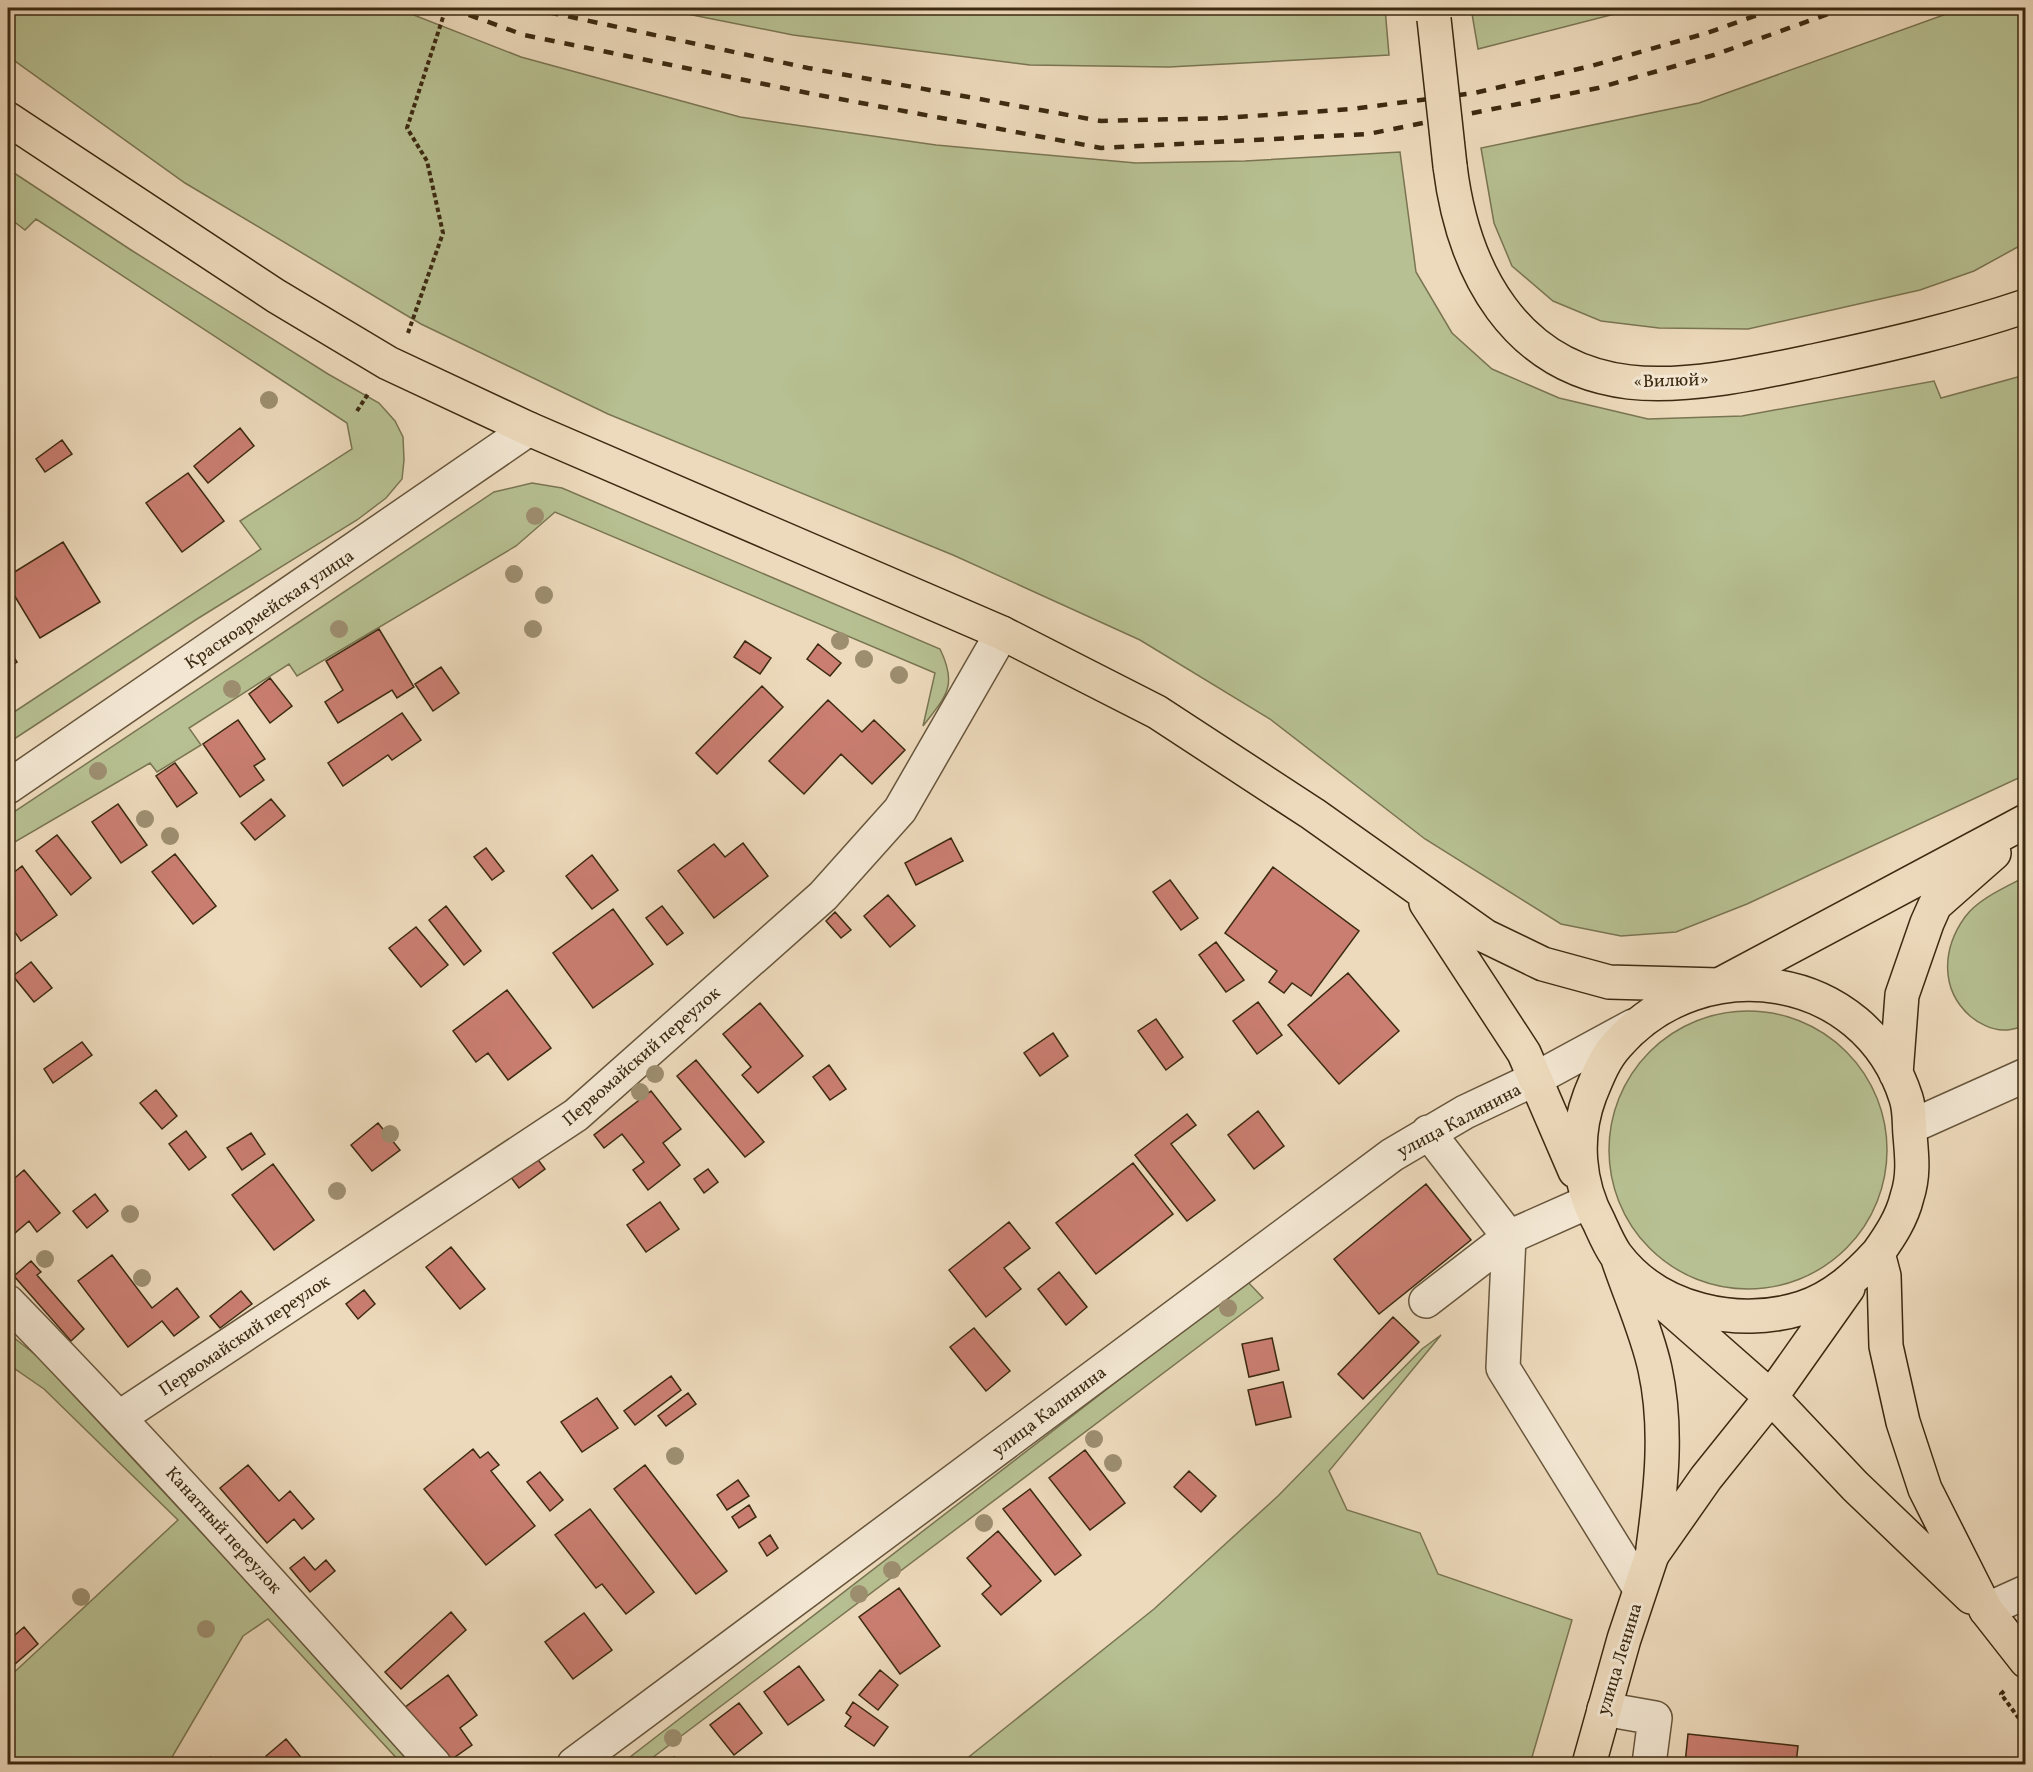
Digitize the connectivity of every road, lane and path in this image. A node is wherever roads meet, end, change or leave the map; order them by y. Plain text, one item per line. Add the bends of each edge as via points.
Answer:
1 (446, 8) edge
2 (1433, 13) edge
3 (8, 119) edge
4 (2025, 306) edge
5 (388, 363) junction
6 (357, 411) dead end
7 (529, 429) junction
8 (1002, 633) junction
9 (8, 787) edge
10 (2025, 823) edge
11 (1415, 886) junction
12 (1719, 985) junction
13 (1637, 1024) junction
14 (1896, 1074) junction
15 (2025, 1075) edge
16 (1537, 1078) junction
17 (1910, 1126) junction
18 (1428, 1132) junction
19 (1588, 1202) junction
20 (1509, 1237) junction
21 (1878, 1253) junction
22 (1616, 1255) junction
23 (1856, 1276) junction
24 (1426, 1301) dead end
25 (8, 1302) edge
26 (1771, 1397) junction
27 (120, 1417) junction
28 (1652, 1555) junction
29 (1640, 1589) junction
30 (2025, 1592) edge
31 (1986, 1610) junction
32 (2025, 1661) edge
33 (2001, 1694) dead end
34 (1604, 1709) junction
35 (2025, 1728) edge
36 (434, 1764) edge
37 (574, 1764) edge
38 (1588, 1764) edge
39 (1649, 1764) edge

1 - 5 path via 407,128 427,161 443,233 406,339
2 - 4 main road, «Вилюй», bridge via 1454,203 1489,292 1504,315 1542,349 1580,370 1629,382 1740,377 1971,325
3 - 5 main road via 276,297
5 - 6 path
5 - 7 main road
7 - 8 main road
7 - 9 street, Красноармейская улица
8 - 11 main road via 1157,712
8 - 27 street, Первомайский переулок via 900,810 823,896 576,1115
10 - 12 main road
10 - 14 main road via 1935,905 1902,995
11 - 12 main road via 1485,936 1543,964 1609,982
11 - 16 main road
12 - 13 main road via 1683,995
12 - 14 main road via 1759,983 1822,1000 1855,1022 1884,1053
13 - 16 street, улица Калинина
13 - 19 main road via 1615,1046 1585,1107 1580,1134 1581,1171
14 - 17 main road via 1907,1100
15 - 17 street
16 - 18 street, улица Калинина
16 - 19 main road
17 - 21 main road via 1913,1169 1907,1198 1894,1230
18 - 20 street
18 - 37 street, улица Калинина
19 - 20 street
19 - 22 main road
20 - 24 street
20 - 29 street via 1503,1368
21 - 23 main road
21 - 31 main road via 1884,1276 1886,1346 1903,1422 1925,1489
22 - 23 main road via 1661,1293 1698,1309 1743,1317 1775,1315 1804,1307
22 - 26 main road via 1666,1305
22 - 28 main road via 1655,1369 1662,1484
23 - 26 main road
25 - 27 street, Канатный переулок
26 - 28 main road via 1706,1478
26 - 31 main road via 1855,1486
27 - 36 street, Канатный переулок
28 - 29 main road, улица Ленина
29 - 34 main road, улица Ленина
30 - 31 street
31 - 32 main road
33 - 35 path
34 - 38 main road, улица Ленина
34 - 39 street via 1655,1718

